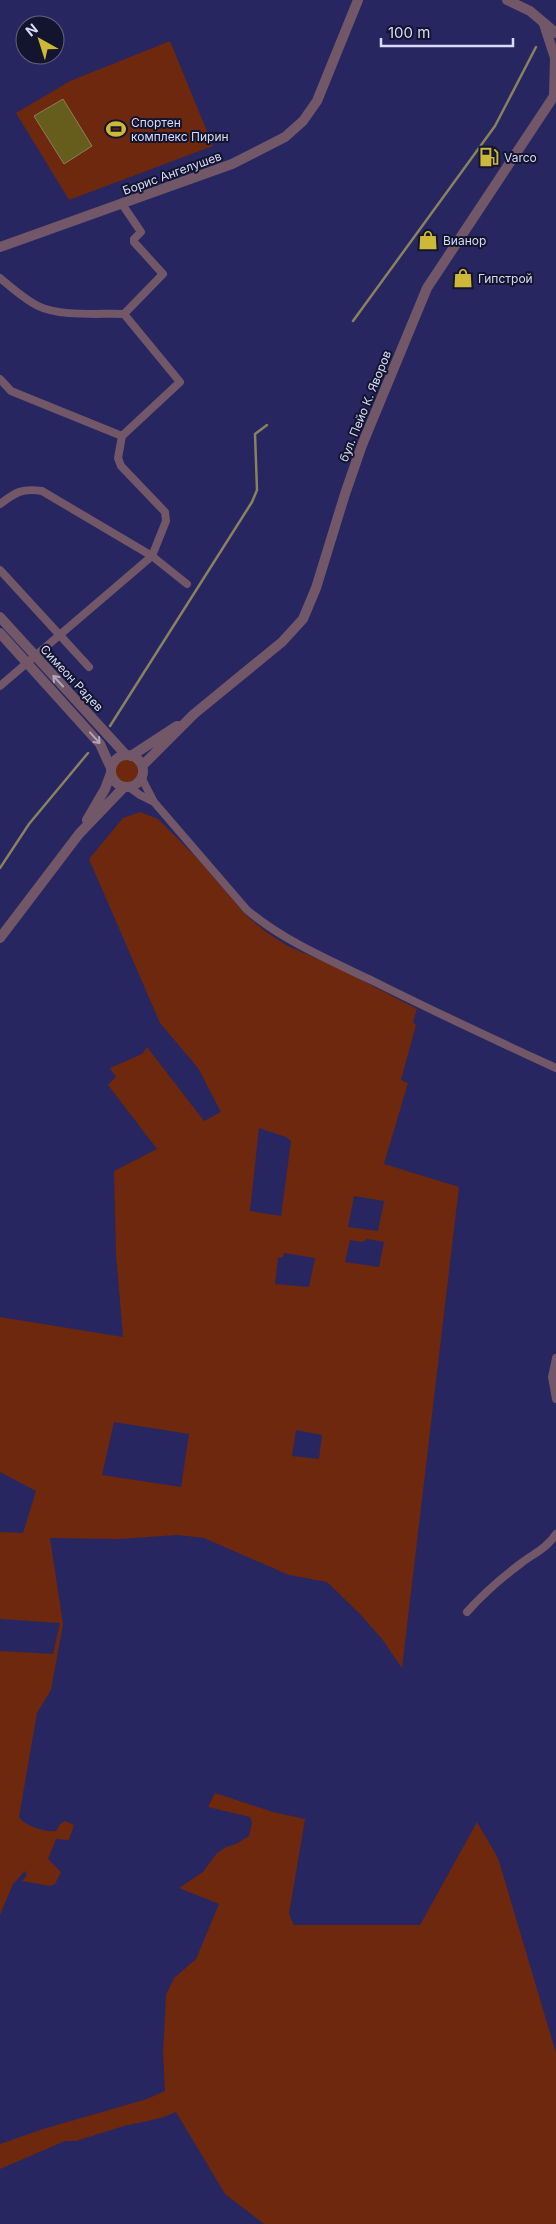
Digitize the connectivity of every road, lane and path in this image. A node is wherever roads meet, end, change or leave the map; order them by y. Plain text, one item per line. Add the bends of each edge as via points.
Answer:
1 (358, 0) edge
2 (507, 0) edge
3 (544, 24) junction
4 (556, 27) edge
5 (556, 33) edge
6 (555, 95) edge
7 (122, 204) junction
8 (0, 247) edge
9 (0, 278) edge
10 (124, 314) junction
11 (0, 379) edge
12 (122, 436) junction
13 (0, 504) edge
14 (152, 556) junction
15 (0, 570) edge
16 (187, 584) dead end
17 (0, 617) edge
18 (0, 633) edge
19 (58, 634) junction
20 (31, 659) junction
21 (89, 667) dead end
22 (0, 686) edge
23 (194, 714) junction
24 (128, 755) junction
25 (111, 770) junction
26 (142, 772) junction
27 (127, 787) junction
28 (154, 802) junction
29 (79, 834) junction
30 (0, 938) edge
31 (556, 1068) edge
32 (556, 1358) edge
33 (556, 1399) edge
34 (556, 1534) edge
35 (467, 1612) dead end

1 - 7 street, Борис Ангелушев via 317,101 297,126 266,148 232,164
2 - 3 street via 530,11
3 - 4 street
3 - 5 street
3 - 6 street via 555,58
6 - 23 street, бул. Пейо К. Яворов via 427,288 362,445 303,620 282,642
7 - 8 street, Борис Ангелушев
7 - 10 street via 141,232 134,242 163,274
9 - 10 street via 39,306 69,313
10 - 12 street via 180,382
11 - 12 street via 11,391
12 - 14 street via 118,458 121,466 165,512 166,521
13 - 14 street via 16,491 42,490
14 - 16 street
14 - 19 street
15 - 19 street
17 - 20 street, Симеон Радев
18 - 20 street, Симеон Радев
19 - 20 street
19 - 21 street
20 - 22 street
24 -> 20 street, Симеон Радев
20 -> 25 street, Симеон Радев via 100,744
23 - 24 street, бул. Пейо К. Яворов
23 - 26 street, бул. Пейо К. Яворов
24 - 25 street via 116,759
24 - 26 street via 136,758
25 - 27 street via 114,781
25 - 29 street via 105,788
26 - 27 street via 134,785
26 - 28 street
27 - 28 street
27 - 29 street
28 - 31 street via 247,910 278,934
29 - 30 street
32 - 33 street via 552,1377
34 - 35 street via 548,1547 483,1594

